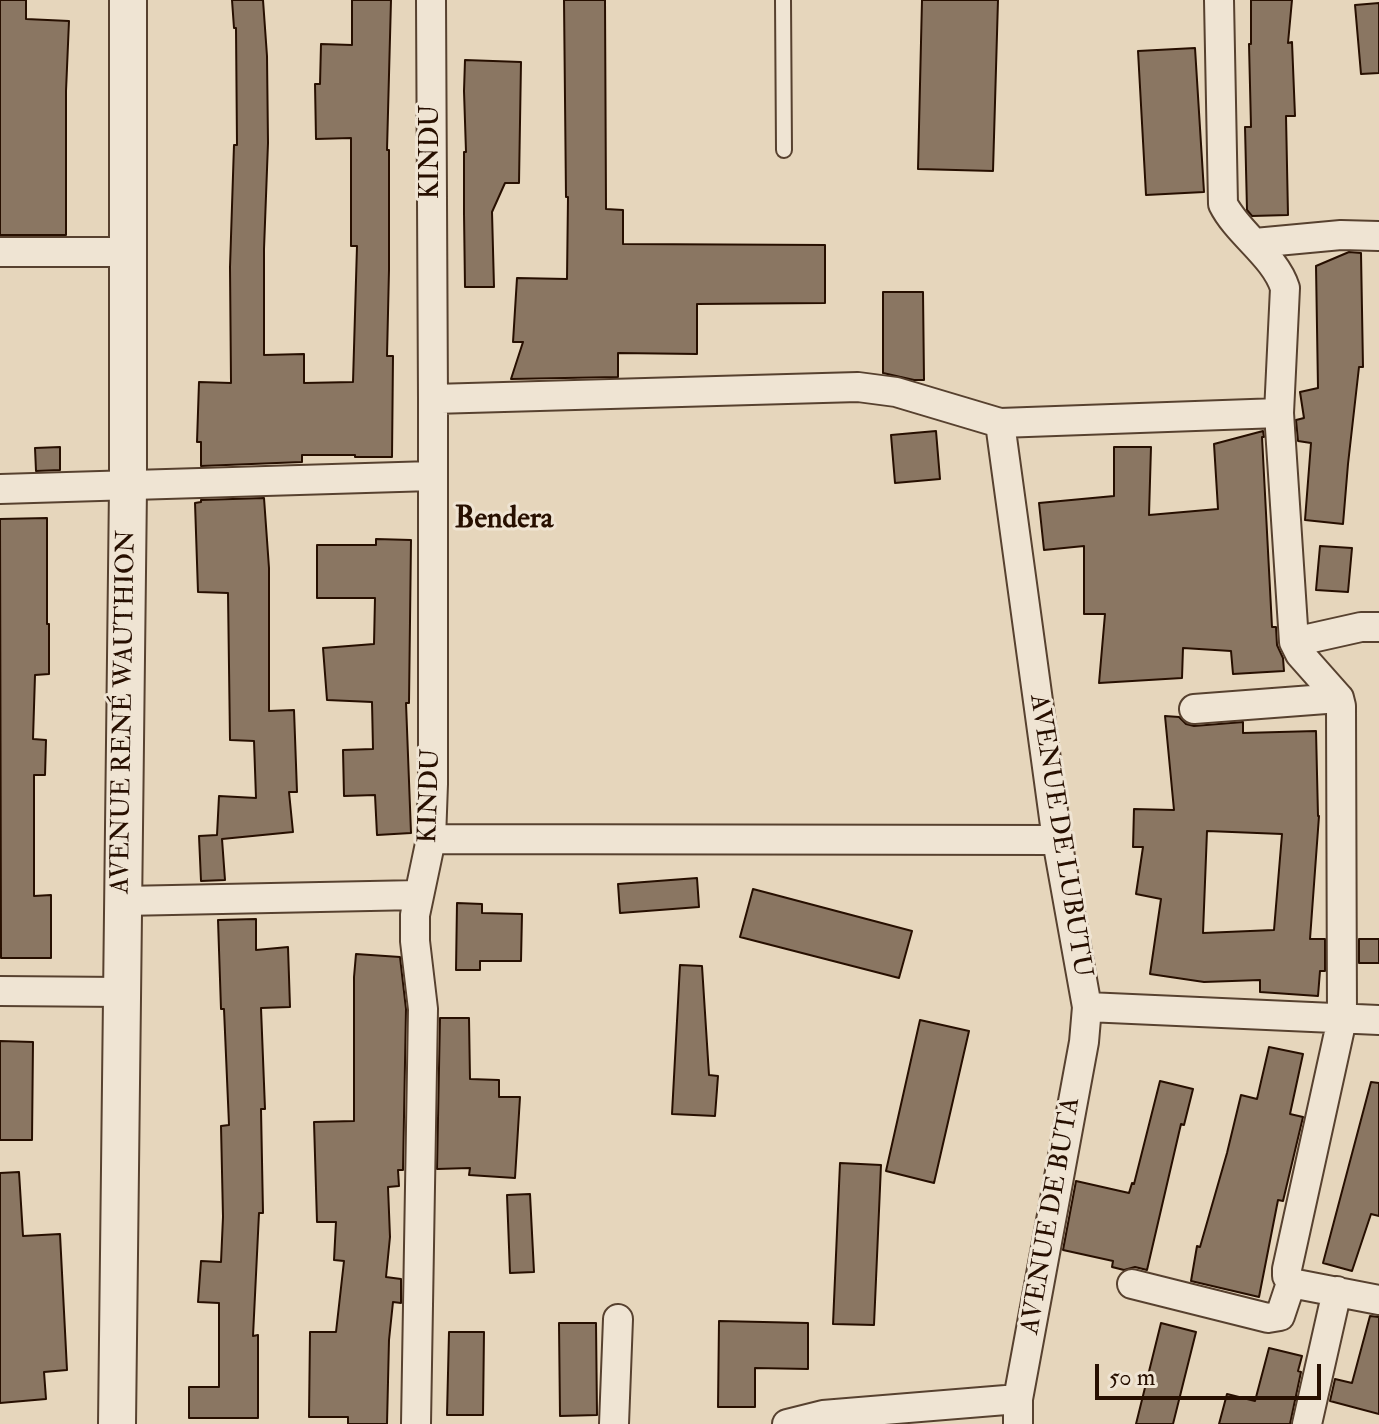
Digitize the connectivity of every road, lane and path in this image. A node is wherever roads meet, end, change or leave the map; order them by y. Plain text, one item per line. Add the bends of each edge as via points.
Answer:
1 (128, 0) edge
2 (431, 0) edge
3 (783, 0) edge
4 (1219, 0) edge
5 (784, 150) dead end
6 (1379, 236) edge
7 (1255, 243) junction
8 (0, 252) edge
9 (128, 252) junction
10 (433, 399) junction
11 (1279, 413) junction
12 (1000, 423) junction
13 (432, 476) junction
14 (128, 487) junction
15 (0, 489) edge
16 (1379, 627) edge
17 (1294, 642) junction
18 (1339, 698) junction
19 (1194, 709) dead end
20 (431, 839) junction
21 (1057, 840) junction
22 (419, 895) junction
23 (123, 901) junction
24 (0, 991) edge
25 (122, 992) junction
26 (1087, 1007) junction
27 (1342, 1019) junction
28 (1379, 1020) edge
29 (1291, 1283) junction
30 (1132, 1284) dead end
31 (1337, 1291) junction
32 (1379, 1300) edge
33 (618, 1319) dead end
34 (1018, 1412) edge
35 (823, 1420) edge
36 (117, 1424) edge
37 (416, 1424) edge
38 (614, 1424) edge
39 (787, 1424) edge
40 (1307, 1424) edge

1 - 9 street, AVENUE RENÉ WAUTHION
2 - 10 street, KINDU
3 - 5 lane
4 - 7 street via 1223,204
6 - 7 street
7 - 11 street via 1285,288
8 - 9 street
9 - 14 street, AVENUE RENÉ WAUTHION
10 - 12 street via 858,387 896,392
10 - 13 street, KINDU
11 - 12 street
11 - 17 street
12 - 21 street, AVENUE DE LUBUTU
13 - 14 street
13 - 20 street, KINDU
14 - 15 street
14 - 23 street, AVENUE RENÉ WAUTHION
16 - 17 street
17 - 18 street
18 - 19 street
18 - 27 street
20 - 21 street
20 - 22 street, KINDU
21 - 26 street, AVENUE DE LUBUTU
22 - 23 street
22 - 37 street, KINDU via 415,941 423,1009
23 - 25 street, AVENUE RENÉ WAUTHION
24 - 25 street
25 - 36 street, AVENUE RENÉ WAUTHION
26 - 27 street, AVENUE DE LUBUTU
26 - 34 street, AVENUE DE BUTA
27 - 28 street, AVENUE DE LUBUTU
27 - 29 street via 1287,1269
29 - 30 street via 1280,1316 1268,1318
29 - 31 street
31 - 32 street
31 - 40 street
33 - 38 street
34 - 35 street
35 - 39 street

